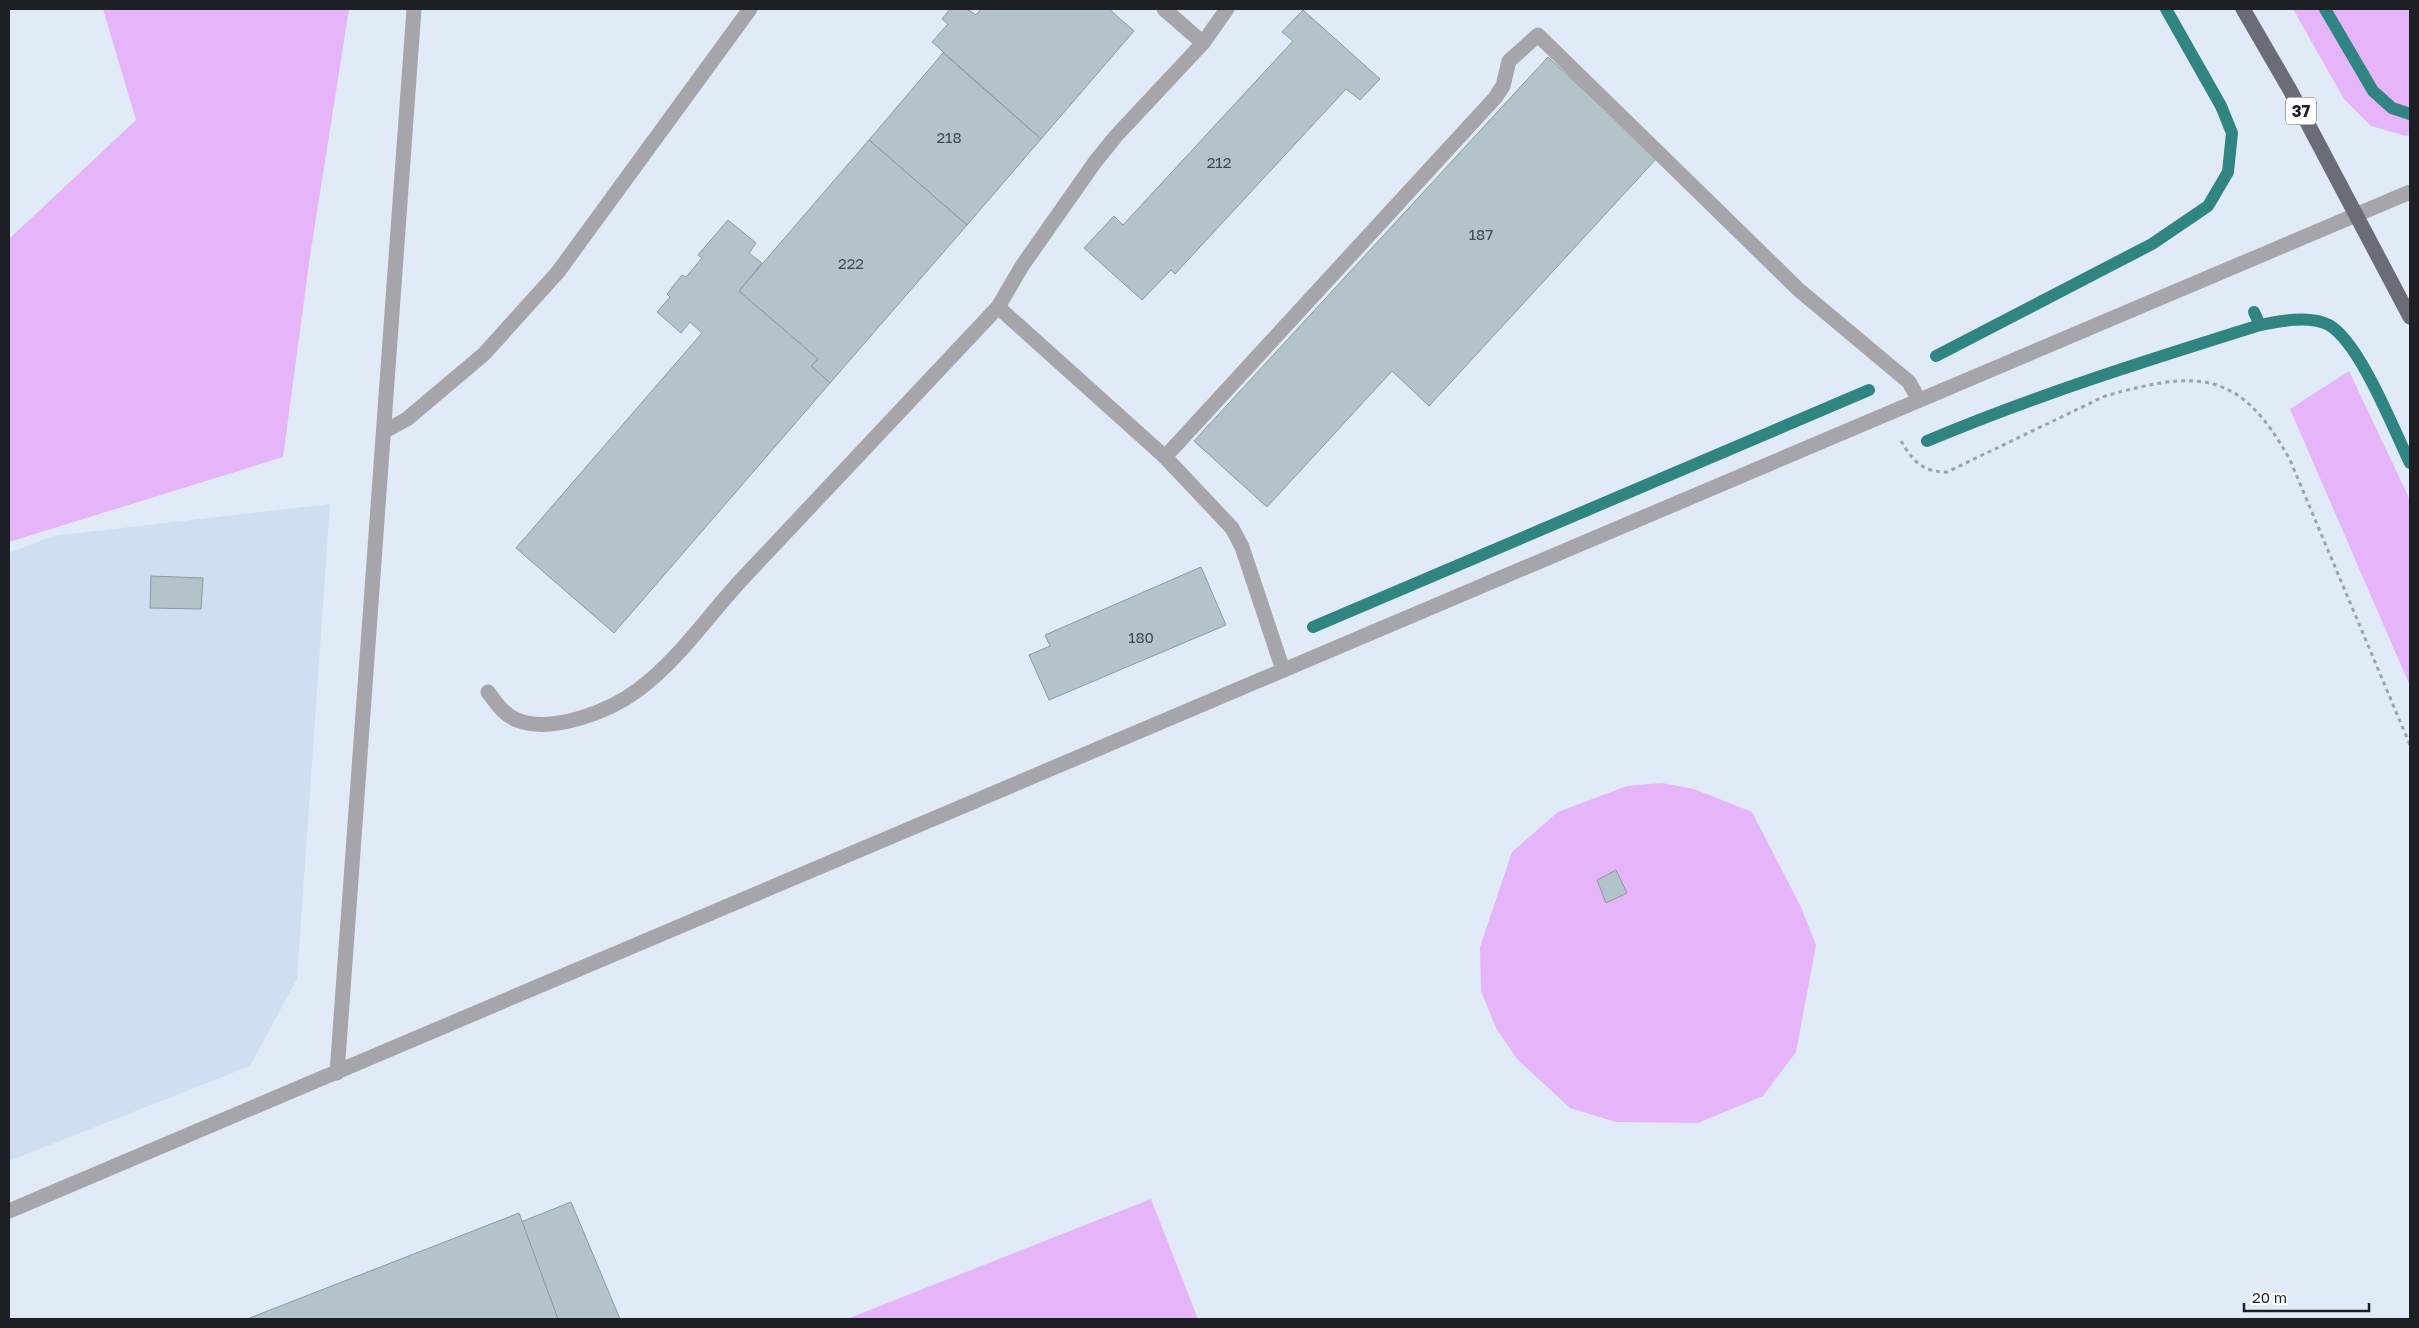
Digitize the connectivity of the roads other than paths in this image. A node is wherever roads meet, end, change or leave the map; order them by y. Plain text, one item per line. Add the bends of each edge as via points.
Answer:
1 (414, 9) edge
2 (750, 9) edge
3 (1164, 9) edge
4 (1227, 9) edge
5 (2243, 9) edge
6 (1203, 43) junction
7 (2410, 192) edge
8 (2357, 214) junction
9 (998, 307) junction
10 (2410, 317) edge
11 (1919, 400) junction
12 (385, 431) junction
13 (1165, 457) junction
14 (1283, 670) junction
15 (488, 692) dead end
16 (337, 1073) junction
17 (9, 1211) edge

1 - 12 street
2 - 12 street via 558,272 484,354 407,419
3 - 6 street
4 - 6 street
5 - 8 main road, 37
6 - 9 street via 1095,162 1022,266
7 - 8 street
8 - 10 main road, 37
8 - 11 street
9 - 13 street
9 - 15 street via 734,587 673,659 638,690 603,710 565,722 544,724 517,720 499,708
11 - 13 street via 1909,382 1799,290 1538,34 1510,62 1503,86 1495,98
11 - 14 street
12 - 16 street
13 - 14 street via 1232,528 1242,547
14 - 16 street
16 - 17 street

